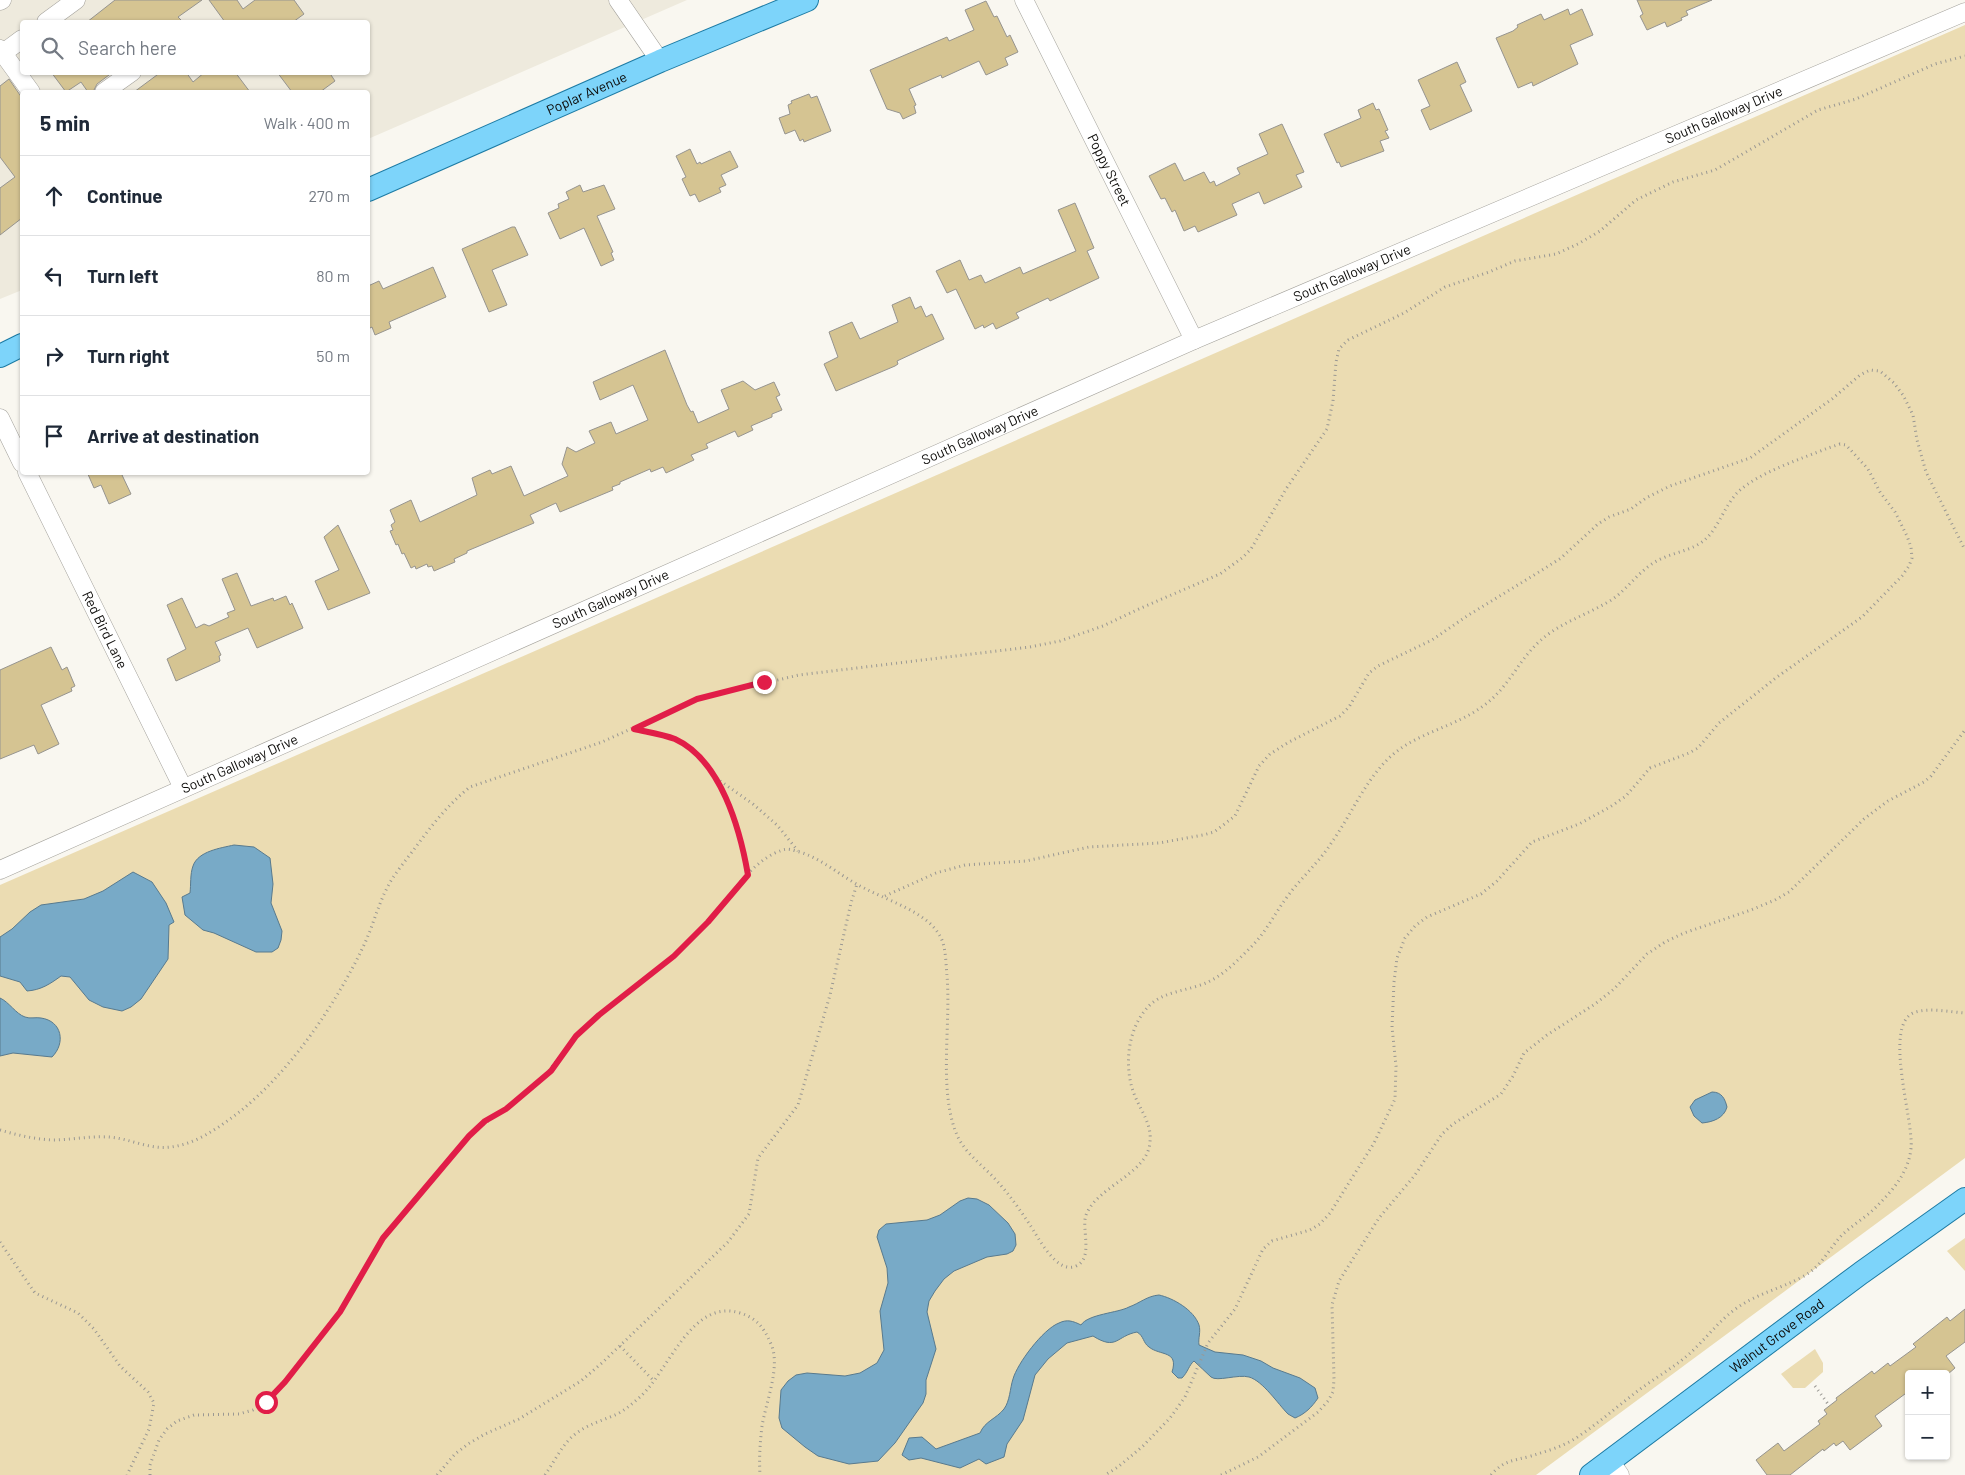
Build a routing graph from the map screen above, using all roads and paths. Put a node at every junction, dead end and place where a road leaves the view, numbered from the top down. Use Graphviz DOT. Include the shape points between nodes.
graph roads {
  1 [pos="76,0"];
  2 [pos="618,0"];
  3 [pos="807,0"];
  4 [pos="1024,0"];
  5 [pos="1965,12"];
  6 [pos="49,20"];
  7 [pos="20,40"];
  8 [pos="2,51"];
  9 [pos="1965,56"];
  10 [pos="660,61"];
  11 [pos="128,75"];
  12 [pos="30,90"];
  13 [pos="107,90"];
  14 [pos="370,189"];
  15 [pos="1194,340"];
  16 [pos="20,346"];
  17 [pos="0,356"];
  18 [pos="0,418"];
  19 [pos="20,460"];
  20 [pos="28,475"];
  21 [pos="1965,550"];
  22 [pos="634,729"];
  23 [pos="1965,730"];
  24 [pos="714,776"];
  25 [pos="183,788"];
  26 [pos="799,852"];
  27 [pos="0,870"];
  28 [pos="748,875"];
  29 [pos="857,884"];
  30 [pos="884,896"];
  31 [pos="1965,1013"];
  32 [pos="0,1130"];
  33 [pos="1965,1199"];
  34 [pos="0,1242"];
  35 [pos="620,1346"];
  36 [pos="654,1381"];
  37 [pos="1815,1386"];
  38 [pos="1828,1404"];
  39 [pos="1615,1468"];
  40 [pos="127,1475"];
  41 [pos="150,1475"];
  42 [pos="437,1475"];
  43 [pos="545,1475"];
  44 [pos="760,1475"];
  45 [pos="1106,1475"];
  46 [pos="1221,1475"];
  47 [pos="1491,1475"];
  48 [pos="1591,1475"];
  1 -- 6 [label="street"];
  2 -- 10 [label="street"];
  3 -- 10 [label="main road, Poplar Avenue"];
  4 -- 15 [label="street, Poppy Street"];
  5 -- 15 [label="street, South Galloway Drive"];
  7 -- 8 [label="street"];
  8 -- 12 [label="street"];
  9 -- 22 [label="path" via="1935,64 1856,99 1818,110 1715,170 1673,182 1636,200 1600,231 1578,244 1556,254 1515,261 1445,287 1404,313 1348,340 1339,349 1327,429 1286,489 1251,549 1220,574 1103,626 1060,641 799,675 697,699"];
  10 -- 14 [label="main road, Poplar Avenue"];
  11 -- 13 [label="street"];
  15 -- 25 [label="street, South Galloway Drive"];
  16 -- 17 [label="main road"];
  18 -- 19 [label="street"];
  20 -- 25 [label="street, Red Bird Lane"];
  21 -- 30 [label="path" via="1926,472 1913,416 1903,394 1880,371 1870,370 1750,458 1670,486 1631,509 1609,517 1539,572 1432,640 1378,666 1340,716 1270,754 1259,766 1235,816 1214,832 1159,843 1089,847 1026,861 965,865 936,873"];
  22 -- 24 [label="path" via="674,739 699,756"];
  22 -- 32 [label="path" via="470,788 456,799 392,879 364,946 313,1032 279,1076 218,1128 196,1140 171,1147 151,1147 102,1136 52,1140"];
  23 -- 46 [label="path" via="1931,776 1888,801 1864,820 1788,892 1751,910 1684,933 1647,954 1595,1004 1524,1053 1501,1094 1442,1134 1379,1218 1339,1281 1332,1305 1334,1379 1328,1401 1266,1452"];
  24 -- 26 [label="path" via="777,825"];
  24 -- 28 [label="path" via="731,813"];
  25 -- 27 [label="street, South Galloway Drive"];
  26 -- 28 [label="path" via="780,850"];
  26 -- 29 [label="path"];
  28 -- 41 [label="path" via="674,956 576,1036 551,1071 469,1136 383,1238 340,1312 266,1402 240,1414 194,1415 177,1421 159,1440"];
  29 -- 30 [label="path"];
  29 -- 35 [label="path" via="805,1084 798,1105 758,1158 749,1214 728,1242"];
  30 -- 45 [label="path" via="921,916 943,940 948,992 948,1082 953,1125 962,1146 1001,1184 1054,1260 1068,1267 1077,1266 1085,1252 1084,1224 1095,1200 1136,1167 1148,1153 1150,1130 1133,1090 1129,1056 1134,1028 1156,1000 1212,980 1249,949 1330,845 1369,782 1388,759 1418,738 1453,724 1487,704 1502,691 1534,646 1547,634 1614,599 1654,561 1698,545 1708,537 1729,501 1743,487 1840,444 1846,445 1868,469 1895,512 1911,547 1909,566 1862,617 1720,723 1698,748 1650,768 1626,796 1610,807 1579,824 1532,842 1481,894 1427,917 1415,926 1405,938 1397,958 1394,982 1395,1099 1374,1143 1320,1224 1272,1241 1263,1250 1235,1309 1208,1343 1185,1397 1144,1446"];
  31 -- 47 [label="path" via="1931,1010 1913,1013 1906,1018 1900,1038 1900,1073 1911,1132 1906,1169 1896,1185 1842,1236 1824,1260 1802,1277 1753,1297 1732,1312 1688,1356 1579,1436 1561,1446 1509,1461"];
  33 -- 39 [label="main road, Walnut Grove Road" via="1861,1273"];
  34 -- 40 [label="path" via="35,1293 78,1313 120,1366 148,1392 154,1403 151,1423"];
  35 -- 36 [label="path"];
  35 -- 42 [label="path" via="580,1381 519,1419 468,1444"];
  36 -- 43 [label="path" via="629,1407 574,1434"];
  36 -- 44 [label="path" via="679,1344 705,1317 734,1311 751,1316 762,1327 775,1357 760,1448"];
  37 -- 38 [label="path"];
  39 -- 48 [label="main road, Walnut Grove Road"];
}
